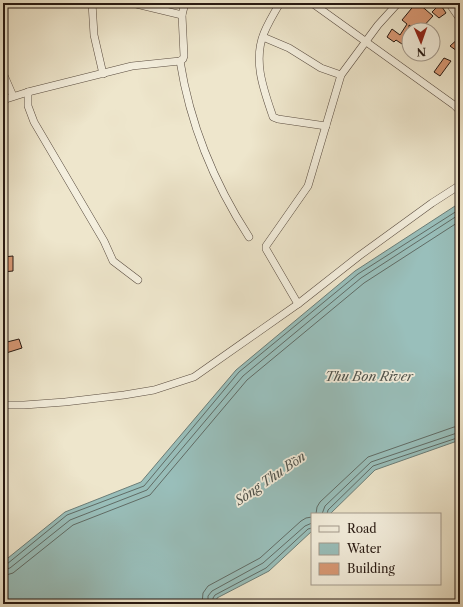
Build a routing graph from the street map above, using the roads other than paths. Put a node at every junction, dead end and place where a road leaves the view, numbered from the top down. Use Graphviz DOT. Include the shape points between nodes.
graph roads {
  1 [pos="92,3"];
  2 [pos="132,3"];
  3 [pos="185,3"];
  4 [pos="280,3"];
  5 [pos="312,3"];
  6 [pos="398,3"];
  7 [pos="449,3"];
  8 [pos="182,15"];
  9 [pos="460,19"];
  10 [pos="262,37"];
  11 [pos="366,42"];
  12 [pos="180,61"];
  13 [pos="3,73"];
  14 [pos="103,74"];
  15 [pos="341,75"];
  16 [pos="28,92"];
  17 [pos="13,96"];
  18 [pos="3,100"];
  19 [pos="460,111"];
  20 [pos="326,126"];
  21 [pos="460,185"];
  22 [pos="249,237"];
  23 [pos="138,280"];
  24 [pos="298,304"];
  25 [pos="3,405"];
  1 -- 14 [label="street" via="94,35"];
  2 -- 8 [label="street"];
  3 -- 8 [label="street"];
  4 -- 10 [label="street"];
  5 -- 11 [label="street"];
  6 -- 11 [label="street"];
  7 -- 9 [label="street"];
  8 -- 12 [label="street" via="184,56"];
  10 -- 15 [label="street" via="289,48 321,68"];
  10 -- 20 [label="street" via="259,68 273,117 278,120"];
  11 -- 15 [label="street"];
  11 -- 19 [label="street"];
  12 -- 14 [label="street" via="132,66"];
  12 -- 22 [label="street" via="183,83 201,144 224,195"];
  13 -- 17 [label="street"];
  14 -- 16 [label="street"];
  15 -- 20 [label="street"];
  16 -- 17 [label="street"];
  16 -- 23 [label="street" via="28,106 34,122 104,241 113,261"];
  17 -- 18 [label="street"];
  20 -- 24 [label="street" via="308,186 266,246"];
  21 -- 24 [label="street" via="383,238"];
  24 -- 25 [label="street" via="194,377 154,390 124,395 65,402"];
}
